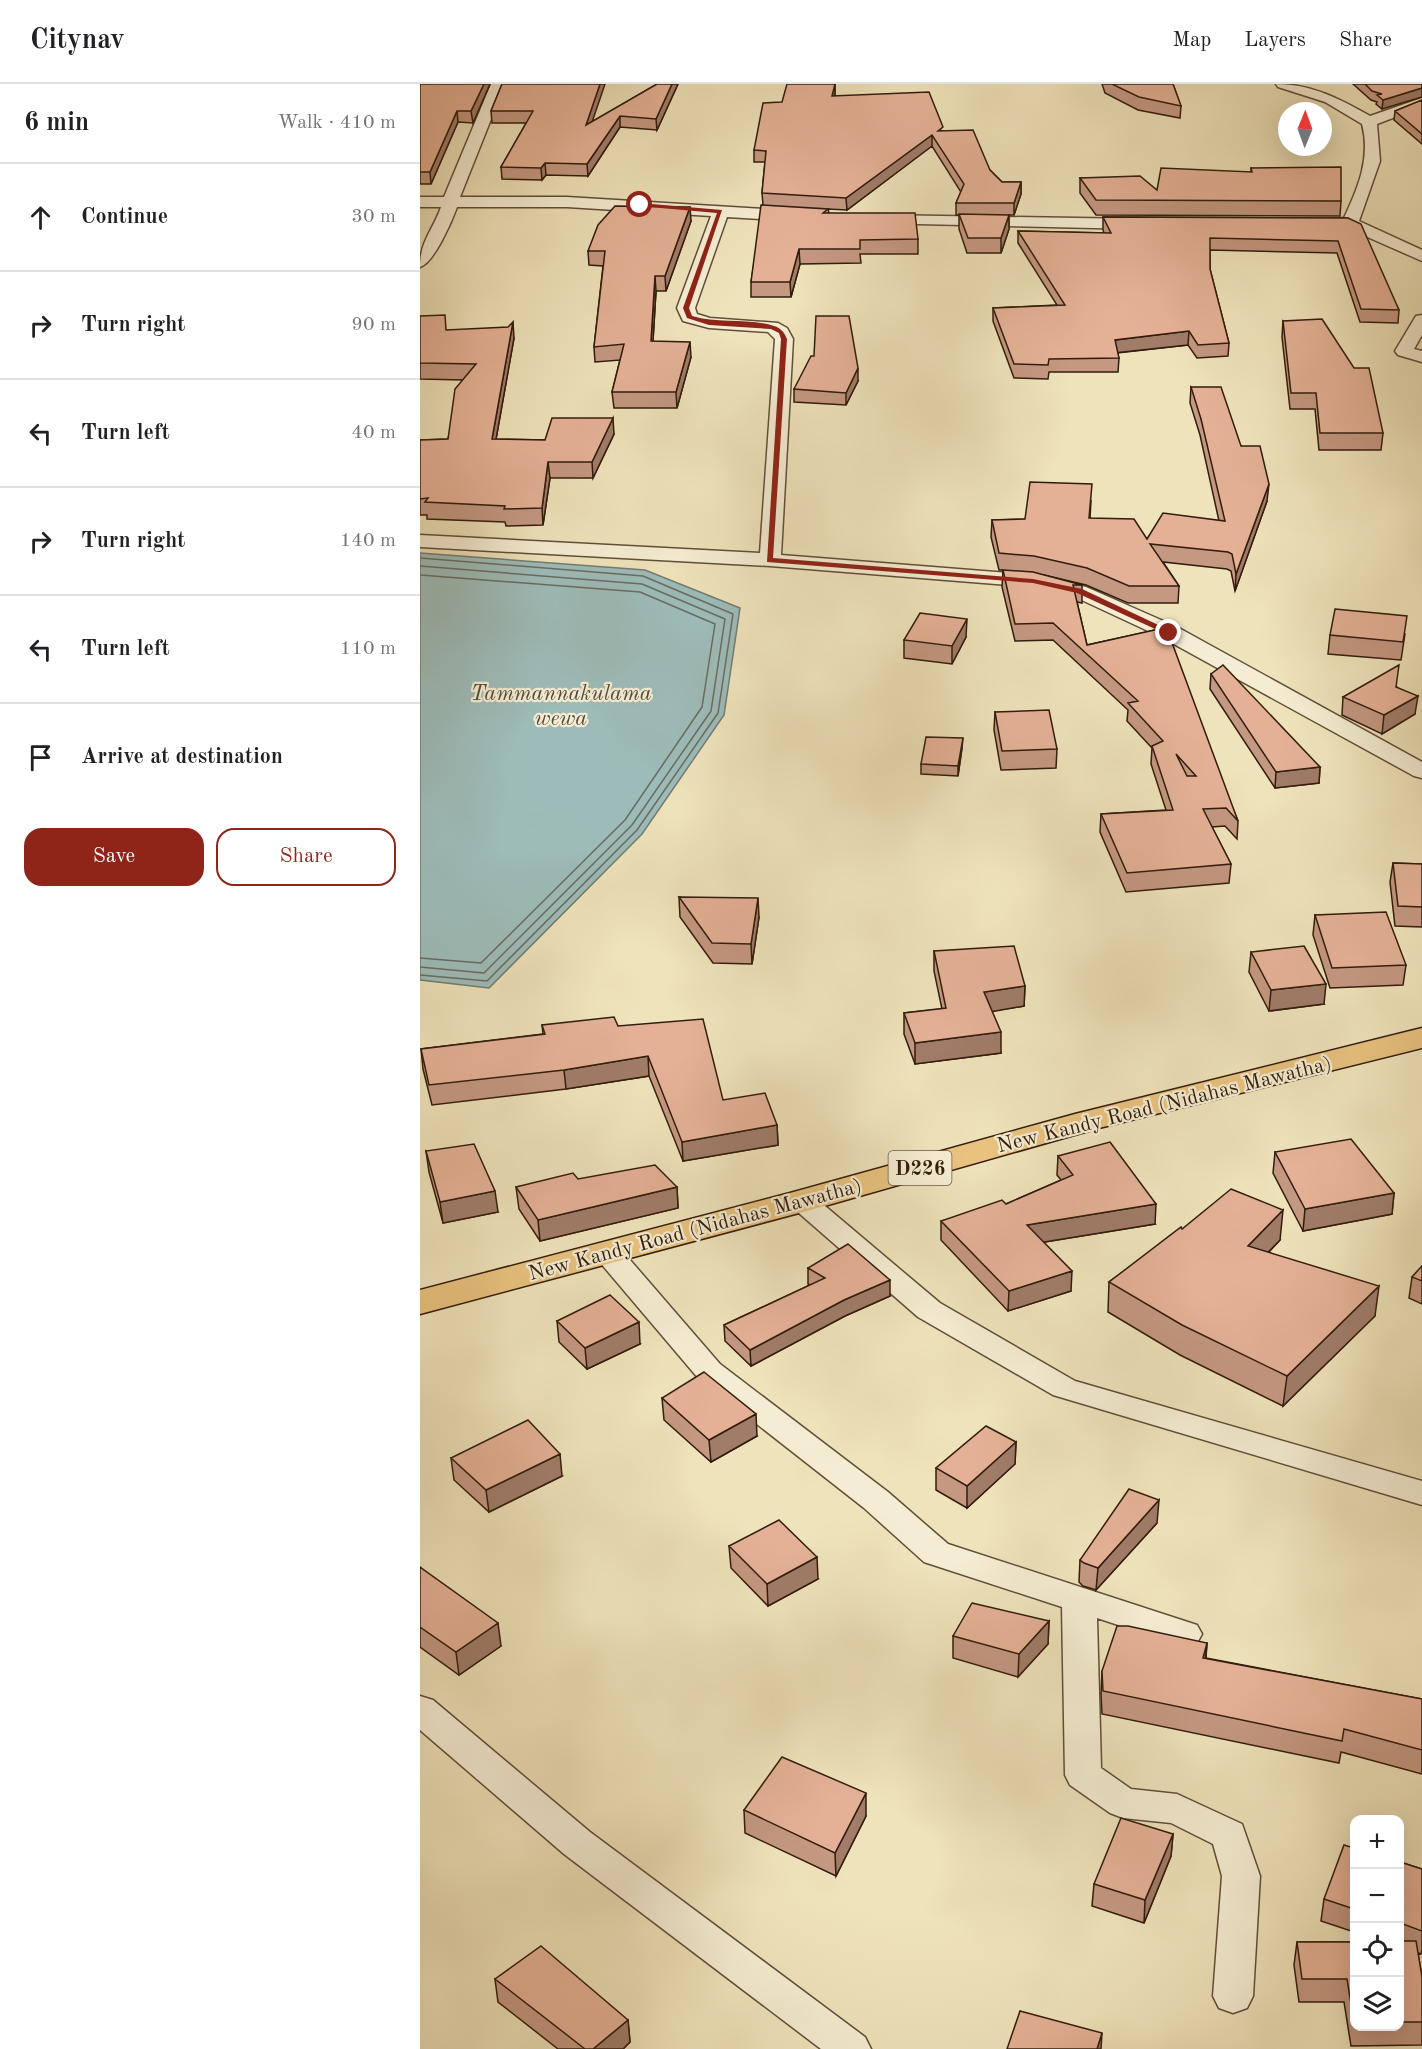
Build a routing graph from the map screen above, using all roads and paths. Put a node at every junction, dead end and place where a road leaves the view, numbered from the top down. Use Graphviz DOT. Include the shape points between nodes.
graph roads {
  1 [pos="498,84"];
  2 [pos="1283,84"];
  3 [pos="1422,102"];
  4 [pos="1369,122"];
  5 [pos="450,201"];
  6 [pos="420,202"];
  7 [pos="720,211"];
  8 [pos="812,217"];
  9 [pos="869,220"];
  10 [pos="1315,223"];
  11 [pos="1350,223"];
  12 [pos="1153,224"];
  13 [pos="1422,256"];
  14 [pos="420,262"];
  15 [pos="1422,320"];
  16 [pos="1422,357"];
  17 [pos="420,541"];
  18 [pos="770,560"];
  19 [pos="1422,771"];
  20 [pos="1422,1038"];
  21 [pos="802,1201"];
  22 [pos="608,1253"];
  23 [pos="420,1302"];
  24 [pos="1422,1493"];
  25 [pos="1079,1599"];
  26 [pos="1185,1634"];
  27 [pos="420,1710"];
  28 [pos="1233,1996"];
  29 [pos="851,2049"];
  1 -- 5 [label="street"];
  2 -- 4 [label="street" via="1329,99"];
  3 -- 4 [label="street"];
  4 -- 11 [label="street" via="1375,150 1369,179"];
  5 -- 6 [label="street"];
  5 -- 7 [label="street" via="567,202"];
  5 -- 14 [label="street" via="443,224"];
  7 -- 8 [label="street"];
  7 -- 18 [label="street" via="686,308 689,317 709,323 772,327 784,339"];
  9 -- 12 [label="street"];
  10 -- 11 [label="street"];
  11 -- 13 [label="street"];
  15 -- 16 [label="street" via="1404,351"];
  17 -- 18 [label="street"];
  18 -- 19 [label="street" via="1033,581 1079,591 1169,633"];
  20 -- 21 [label="main road, New Kandy Road (Nidahas Mawatha) / D226" via="1087,1121"];
  21 -- 22 [label="main road, New Kandy Road (Nidahas Mawatha) / D226"];
  21 -- 24 [label="street" via="929,1310 1064,1388"];
  22 -- 23 [label="main road, New Kandy Road (Nidahas Mawatha) / D226"];
  22 -- 25 [label="street" via="709,1371 876,1500 936,1553"];
  25 -- 26 [label="street"];
  25 -- 28 [label="street" via="1083,1775 1123,1803 1177,1809 1229,1835 1241,1876"];
  27 -- 29 [label="street" via="577,1843"];
}
